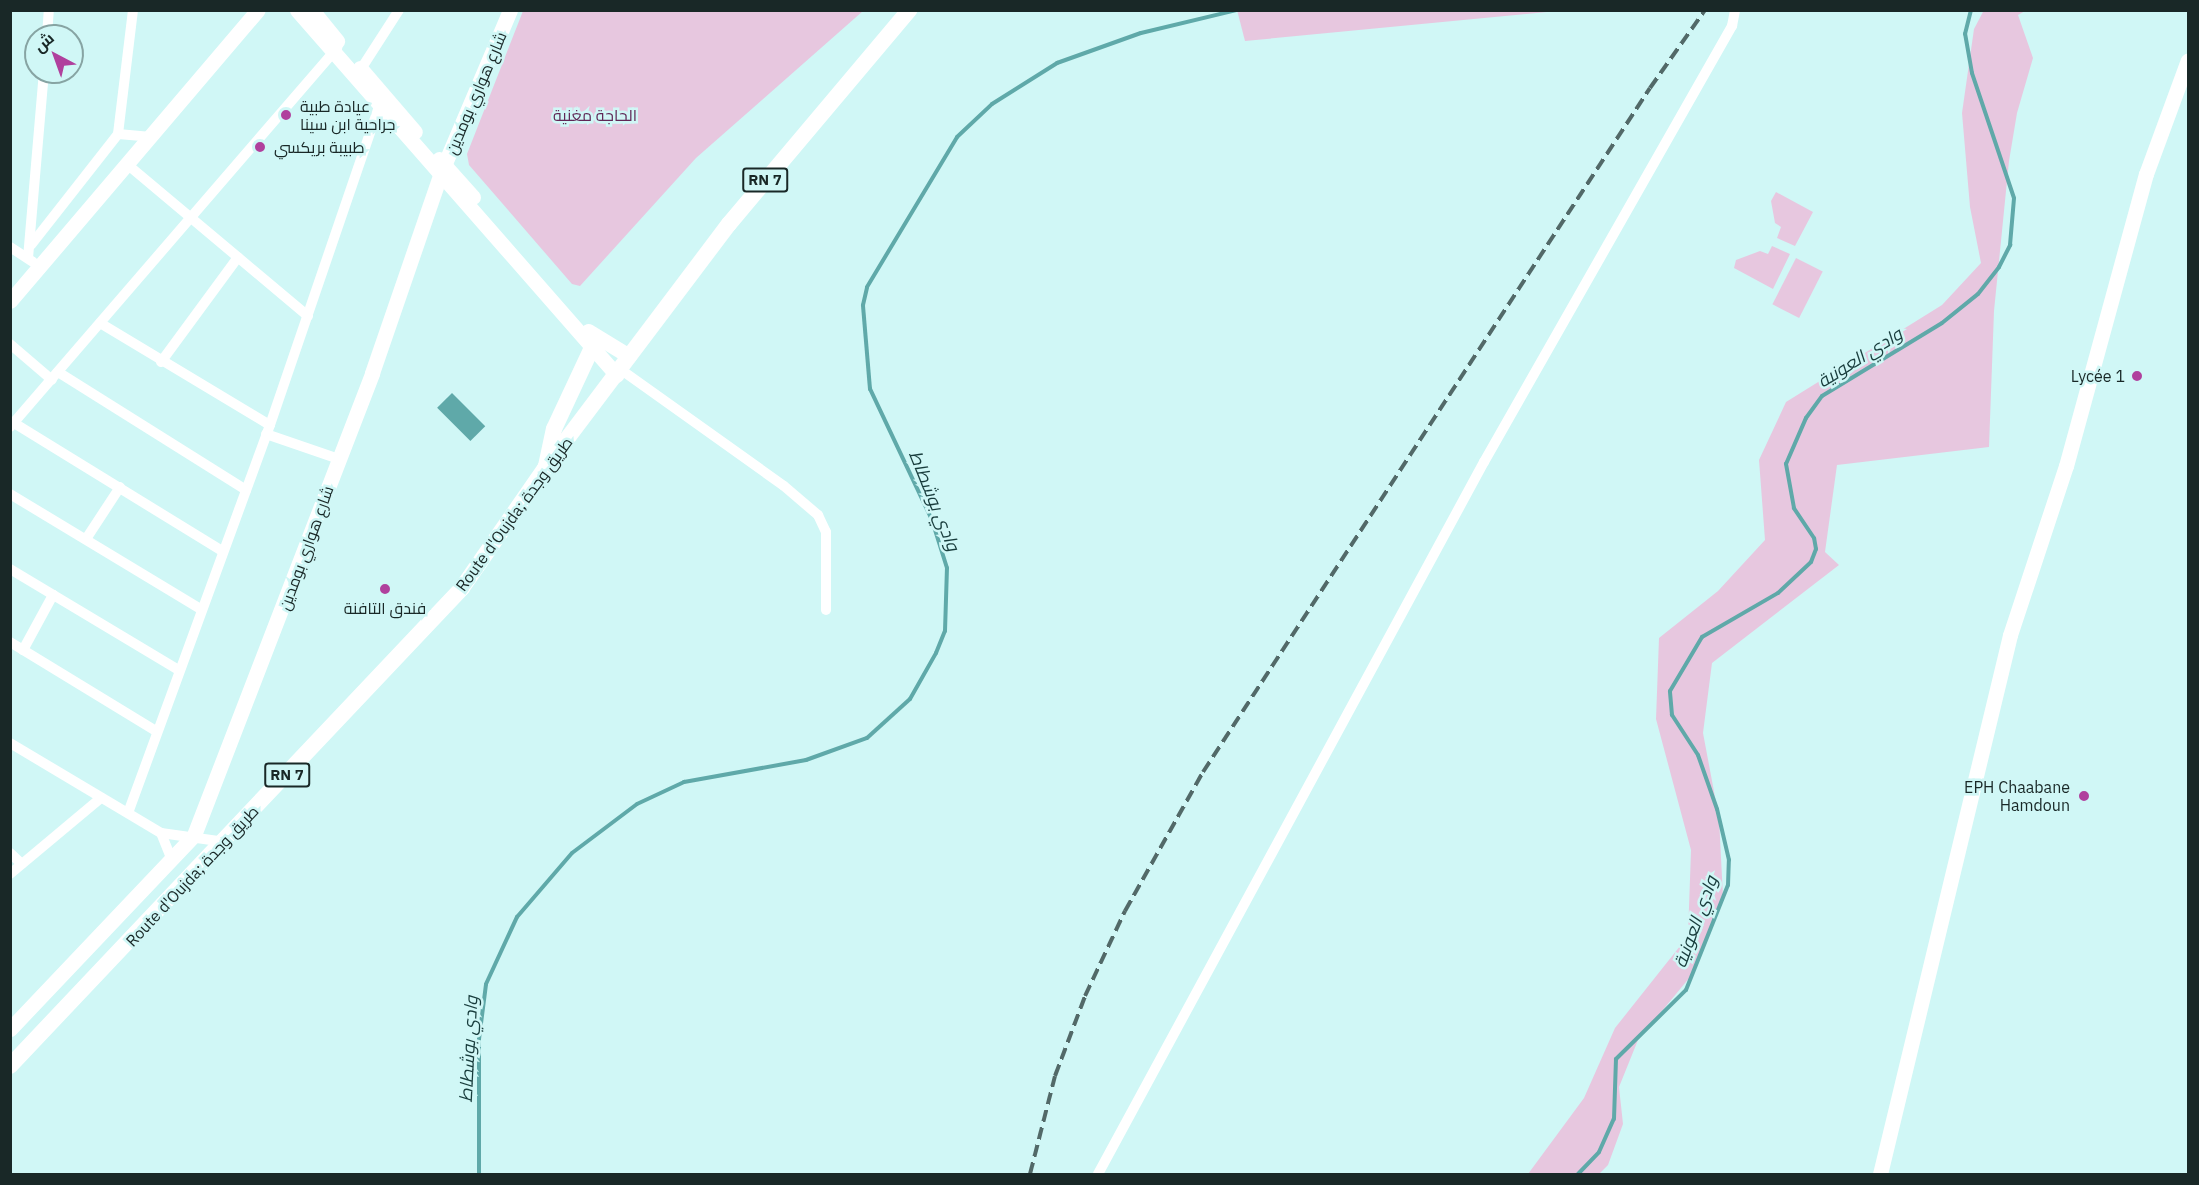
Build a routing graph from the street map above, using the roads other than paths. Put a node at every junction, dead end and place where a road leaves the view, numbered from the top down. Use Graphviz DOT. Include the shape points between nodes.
graph roads {
  1 [pos="133,10"];
  2 [pos="258,10"];
  3 [pos="297,10"];
  4 [pos="312,10"];
  5 [pos="399,10"];
  6 [pos="510,10"];
  7 [pos="909,10"];
  8 [pos="1735,10"];
  9 [pos="336,48"];
  10 [pos="2188,60"];
  11 [pos="362,69"];
  12 [pos="43,84"];
  13 [pos="379,106"];
  14 [pos="118,134"];
  15 [pos="151,137"];
  16 [pos="128,165"];
  17 [pos="443,170"];
  18 [pos="191,217"];
  19 [pos="31,246"];
  20 [pos="10,247"];
  21 [pos="238,257"];
  22 [pos="34,262"];
  23 [pos="10,301"];
  24 [pos="308,316"];
  25 [pos="100,323"];
  26 [pos="10,344"];
  27 [pos="594,344"];
  28 [pos="161,362"];
  29 [pos="621,367"];
  30 [pos="55,376"];
  31 [pos="12,425"];
  32 [pos="268,429"];
  33 [pos="339,459"];
  34 [pos="545,468"];
  35 [pos="120,487"];
  36 [pos="246,490"];
  37 [pos="10,494"];
  38 [pos="86,539"];
  39 [pos="222,551"];
  40 [pos="10,569"];
  41 [pos="53,595"];
  42 [pos="826,609"];
  43 [pos="202,610"];
  44 [pos="10,642"];
  45 [pos="23,650"];
  46 [pos="180,670"];
  47 [pos="156,731"];
  48 [pos="10,743"];
  49 [pos="101,798"];
  50 [pos="128,813"];
  51 [pos="161,833"];
  52 [pos="194,835"];
  53 [pos="226,842"];
  54 [pos="10,853"];
  55 [pos="172,860"];
  56 [pos="22,864"];
  57 [pos="10,874"];
  58 [pos="10,1029"];
  59 [pos="10,1066"];
  60 [pos="1098,1174"];
  61 [pos="1880,1174"];
  1 -- 14 [label="street"];
  2 -- 15 [label="street"];
  3 -- 9 [label="street"];
  4 -- 9 [label="street"];
  5 -- 11 [label="street"];
  6 -- 17 [label="street, شارع هواري بومدين"];
  7 -- 29 [label="main road, Route d'Oujda; طريق وجدة / RN 7" via="729,224"];
  8 -- 60 [label="street" via="1732,26 1484,462"];
  9 -- 11 [label="street"];
  9 -- 13 [label="street"];
  9 -- 18 [label="street"];
  10 -- 61 [label="street" via="2146,174 2067,466 2010,635"];
  11 -- 17 [label="street"];
  12 -- 19 [label="street"];
  13 -- 17 [label="street"];
  13 -- 24 [label="street"];
  14 -- 15 [label="street"];
  14 -- 19 [label="street"];
  15 -- 16 [label="street"];
  16 -- 18 [label="street"];
  16 -- 22 [label="street"];
  17 -- 27 [label="street"];
  17 -- 33 [label="street, شارع هواري بومدين"];
  18 -- 21 [label="street"];
  18 -- 25 [label="street"];
  19 -- 22 [label="street"];
  20 -- 22 [label="street"];
  21 -- 24 [label="street"];
  21 -- 28 [label="street"];
  22 -- 23 [label="street"];
  24 -- 32 [label="street"];
  25 -- 28 [label="street"];
  25 -- 30 [label="street"];
  26 -- 30 [label="street"];
  27 -- 29 [label="street"];
  27 -- 29 [label="street"];
  27 -- 34 [label="main road" via="554,429"];
  28 -- 32 [label="street"];
  29 -- 34 [label="main road, Route d'Oujda; طريق وجدة / RN 7"];
  29 -- 42 [label="street" via="818,515 826,532"];
  30 -- 31 [label="street"];
  30 -- 36 [label="street"];
  31 -- 35 [label="street"];
  32 -- 33 [label="street"];
  32 -- 36 [label="street"];
  33 -- 52 [label="street, شارع هواري بومدين"];
  34 -- 53 [label="main road, Route d'Oujda; طريق وجدة / RN 7" via="462,588"];
  35 -- 38 [label="street"];
  35 -- 39 [label="street"];
  36 -- 39 [label="street"];
  37 -- 38 [label="street"];
  38 -- 43 [label="street"];
  39 -- 43 [label="street"];
  40 -- 41 [label="street"];
  41 -- 45 [label="street"];
  41 -- 46 [label="street"];
  43 -- 46 [label="street"];
  44 -- 45 [label="street"];
  45 -- 47 [label="street"];
  46 -- 47 [label="street"];
  47 -- 50 [label="street"];
  48 -- 49 [label="street"];
  49 -- 50 [label="street"];
  49 -- 56 [label="street"];
  50 -- 51 [label="street"];
  51 -- 52 [label="street"];
  51 -- 55 [label="street"];
  52 -- 53 [label="street"];
  52 -- 55 [label="street, شارع هواري بومدين"];
  53 -- 59 [label="main road, Route d'Oujda; طريق وجدة / RN 7"];
  54 -- 56 [label="street"];
  55 -- 58 [label="street, شارع هواري بومدين"];
  56 -- 57 [label="street"];
}
